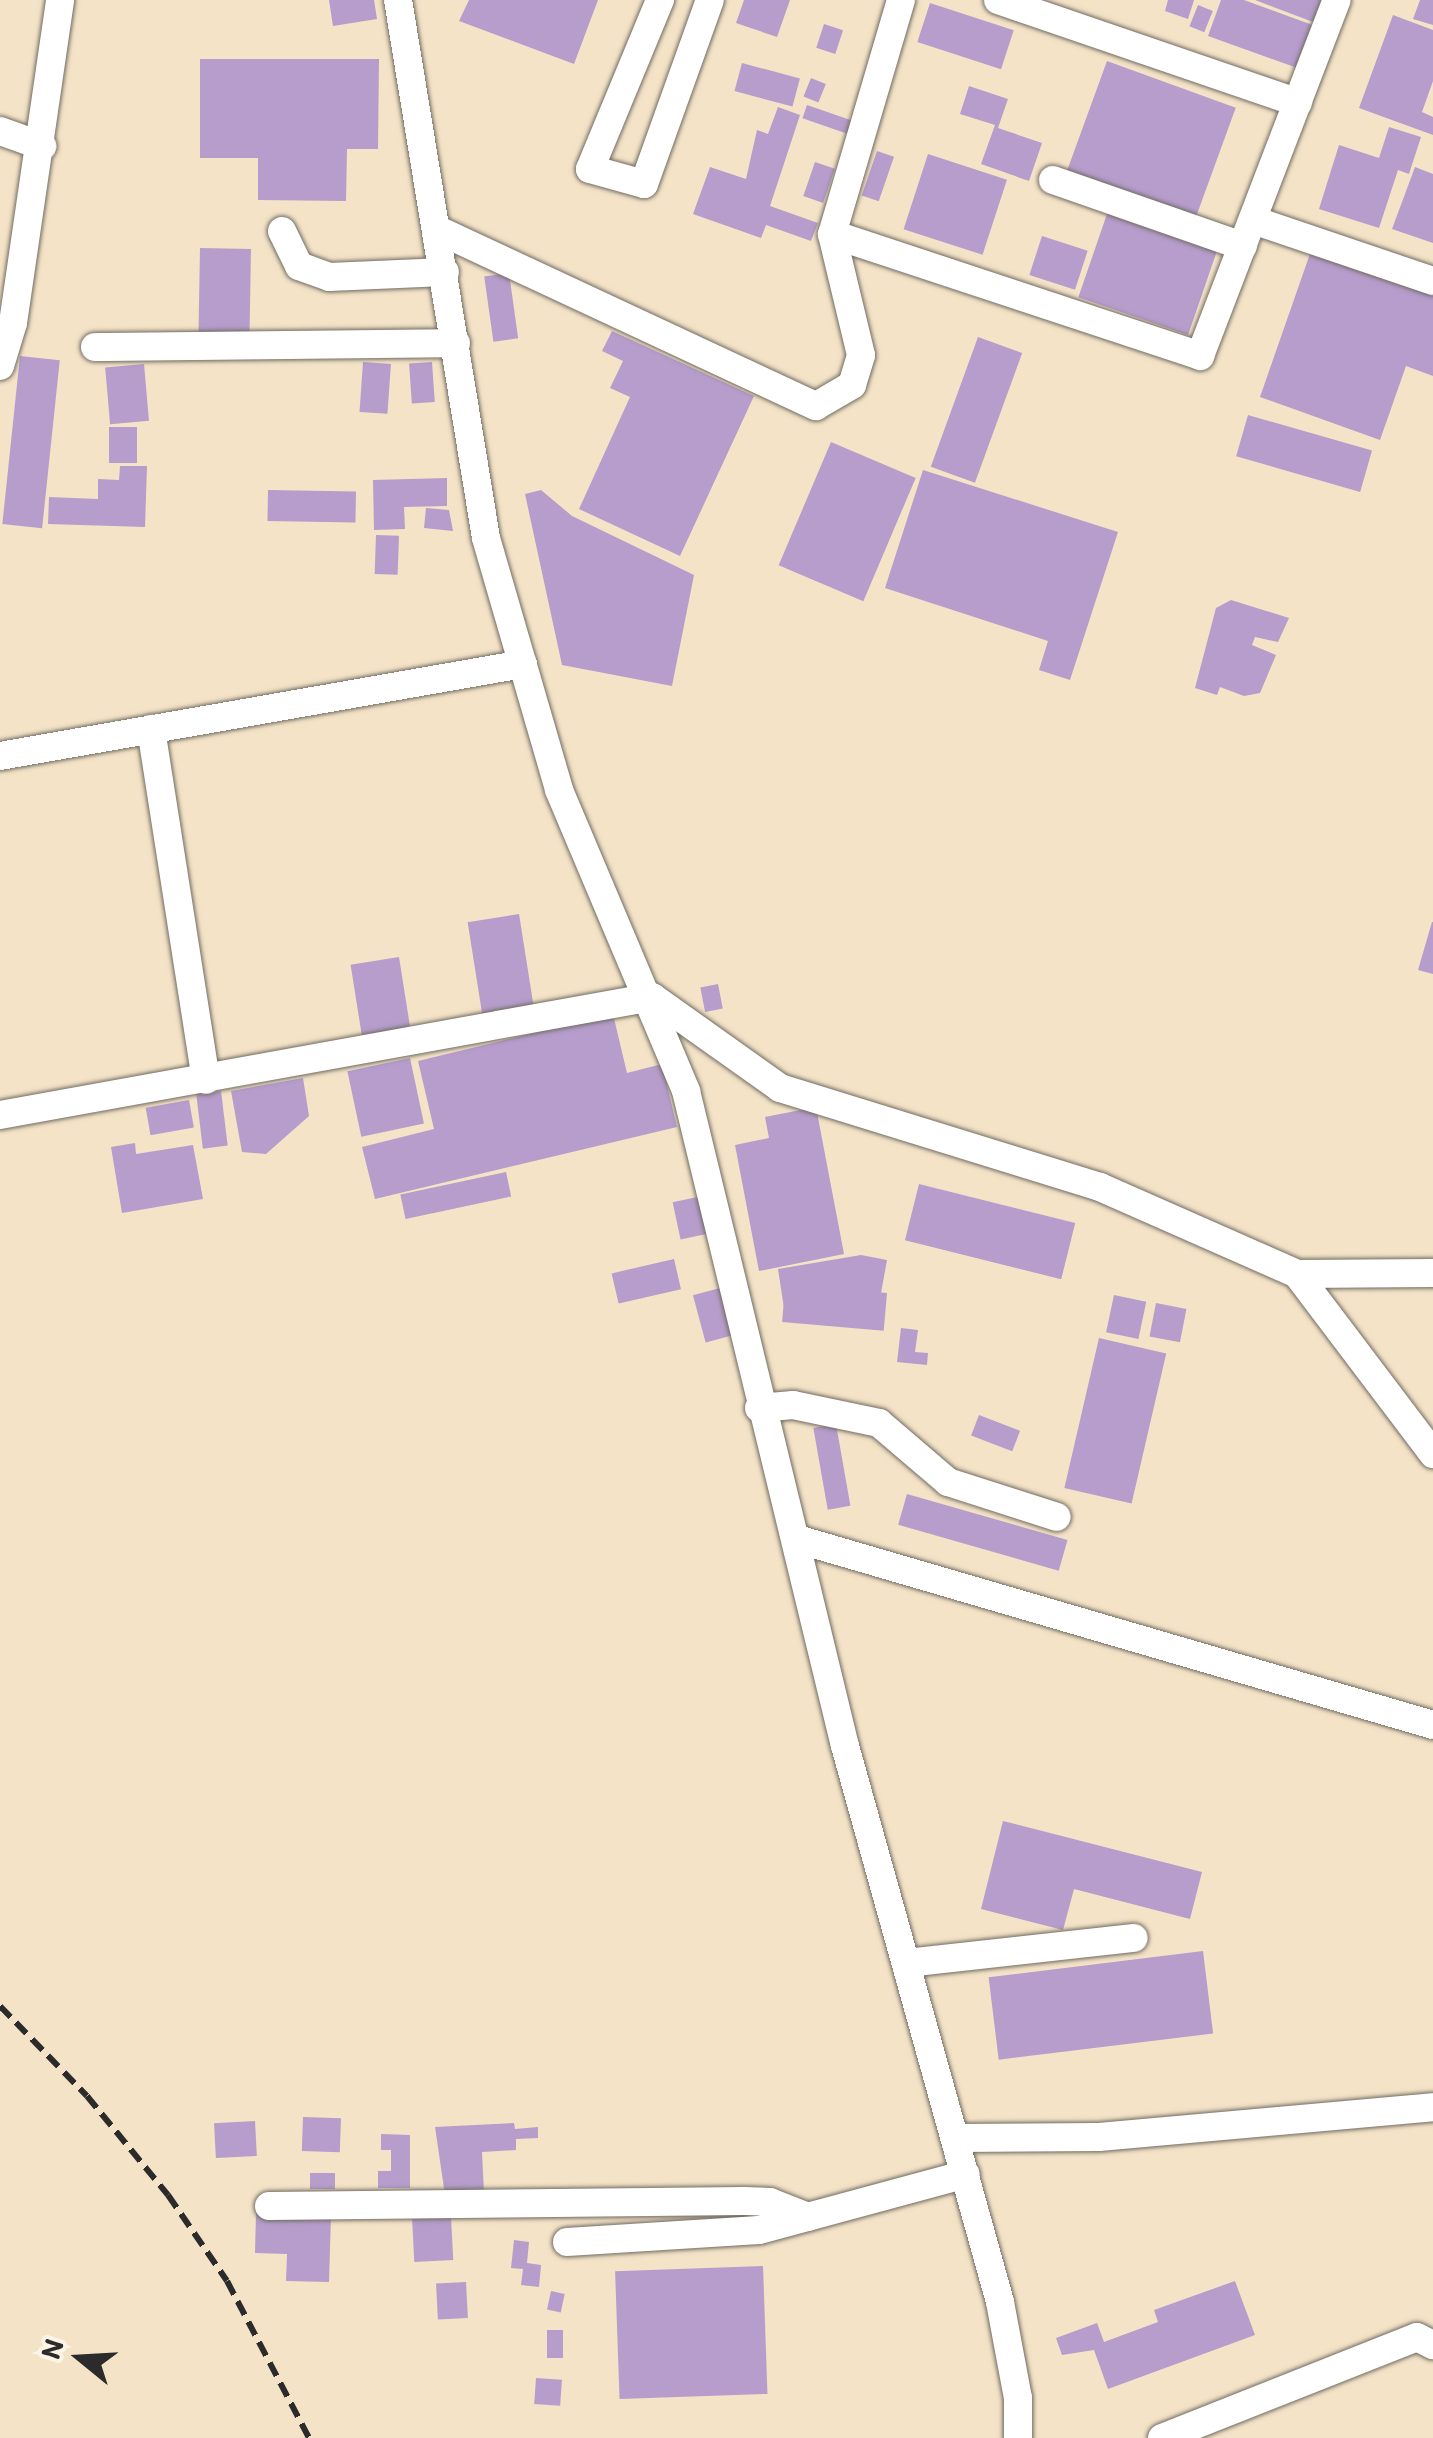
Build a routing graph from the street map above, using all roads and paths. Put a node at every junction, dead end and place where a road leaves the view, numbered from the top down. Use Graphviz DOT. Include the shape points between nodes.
graph roads {
  1 [pos="60,0"];
  2 [pos="398,0"];
  3 [pos="660,0"];
  4 [pos="710,0"];
  5 [pos="901,0"];
  6 [pos="1338,0"];
  7 [pos="1016,3"];
  8 [pos="1298,103"];
  9 [pos="0,131"];
  10 [pos="42,146"];
  11 [pos="1053,180"];
  12 [pos="438,230"];
  13 [pos="282,231"];
  14 [pos="1248,233"];
  15 [pos="832,234"];
  16 [pos="445,272"];
  17 [pos="1433,280"];
  18 [pos="456,343"];
  19 [pos="95,347"];
  20 [pos="0,366"];
  21 [pos="523,664"];
  22 [pos="150,730"];
  23 [pos="0,756"];
  24 [pos="652,997"];
  25 [pos="206,1080"];
  26 [pos="0,1115"];
  27 [pos="1433,1273"];
  28 [pos="1297,1274"];
  29 [pos="758,1408"];
  30 [pos="1433,1454"];
  31 [pos="1057,1517"];
  32 [pos="797,1540"];
  33 [pos="1433,1725"];
  34 [pos="1134,1938"];
  35 [pos="907,1963"];
  36 [pos="1433,2106"];
  37 [pos="957,2138"];
  38 [pos="966,2174"];
  39 [pos="269,2206"];
  40 [pos="808,2216"];
  41 [pos="566,2242"];
  42 [pos="1433,2345"];
  43 [pos="1018,2438"];
  44 [pos="1162,2438"];
  1 -- 10 [label="street"];
  2 -- 12 [label="street"];
  3 -- 4 [label="street" via="590,169 644,184"];
  5 -- 15 [label="street"];
  6 -- 8 [label="street"];
  7 -- 8 [label="street"];
  8 -- 14 [label="street"];
  9 -- 10 [label="street"];
  10 -- 20 [label="street"];
  11 -- 14 [label="street"];
  12 -- 15 [label="street" via="816,406 852,384 861,355"];
  12 -- 16 [label="street"];
  13 -- 16 [label="street" via="299,266 329,277"];
  14 -- 15 [label="street" via="1200,356"];
  14 -- 17 [label="street"];
  16 -- 18 [label="street"];
  18 -- 19 [label="street"];
  18 -- 21 [label="street" via="486,538"];
  21 -- 22 [label="street"];
  21 -- 24 [label="street" via="559,790"];
  22 -- 23 [label="street"];
  22 -- 25 [label="street"];
  24 -- 25 [label="street"];
  24 -- 28 [label="street" via="780,1088 1100,1187"];
  24 -- 29 [label="street" via="686,1091 724,1237"];
  25 -- 26 [label="street"];
  27 -- 28 [label="street"];
  28 -- 30 [label="street"];
  29 -- 31 [label="street" via="793,1405 878,1422 948,1482"];
  29 -- 32 [label="street"];
  32 -- 33 [label="street"];
  32 -- 35 [label="street"];
  34 -- 35 [label="street"];
  35 -- 37 [label="street"];
  36 -- 37 [label="street" via="1098,2137"];
  37 -- 38 [label="street"];
  38 -- 40 [label="street"];
  38 -- 43 [label="street" via="1000,2302 1018,2398"];
  39 -- 40 [label="street" via="744,2201"];
  40 -- 41 [label="street" via="758,2230"];
  42 -- 44 [label="street" via="1416,2337"];
}
